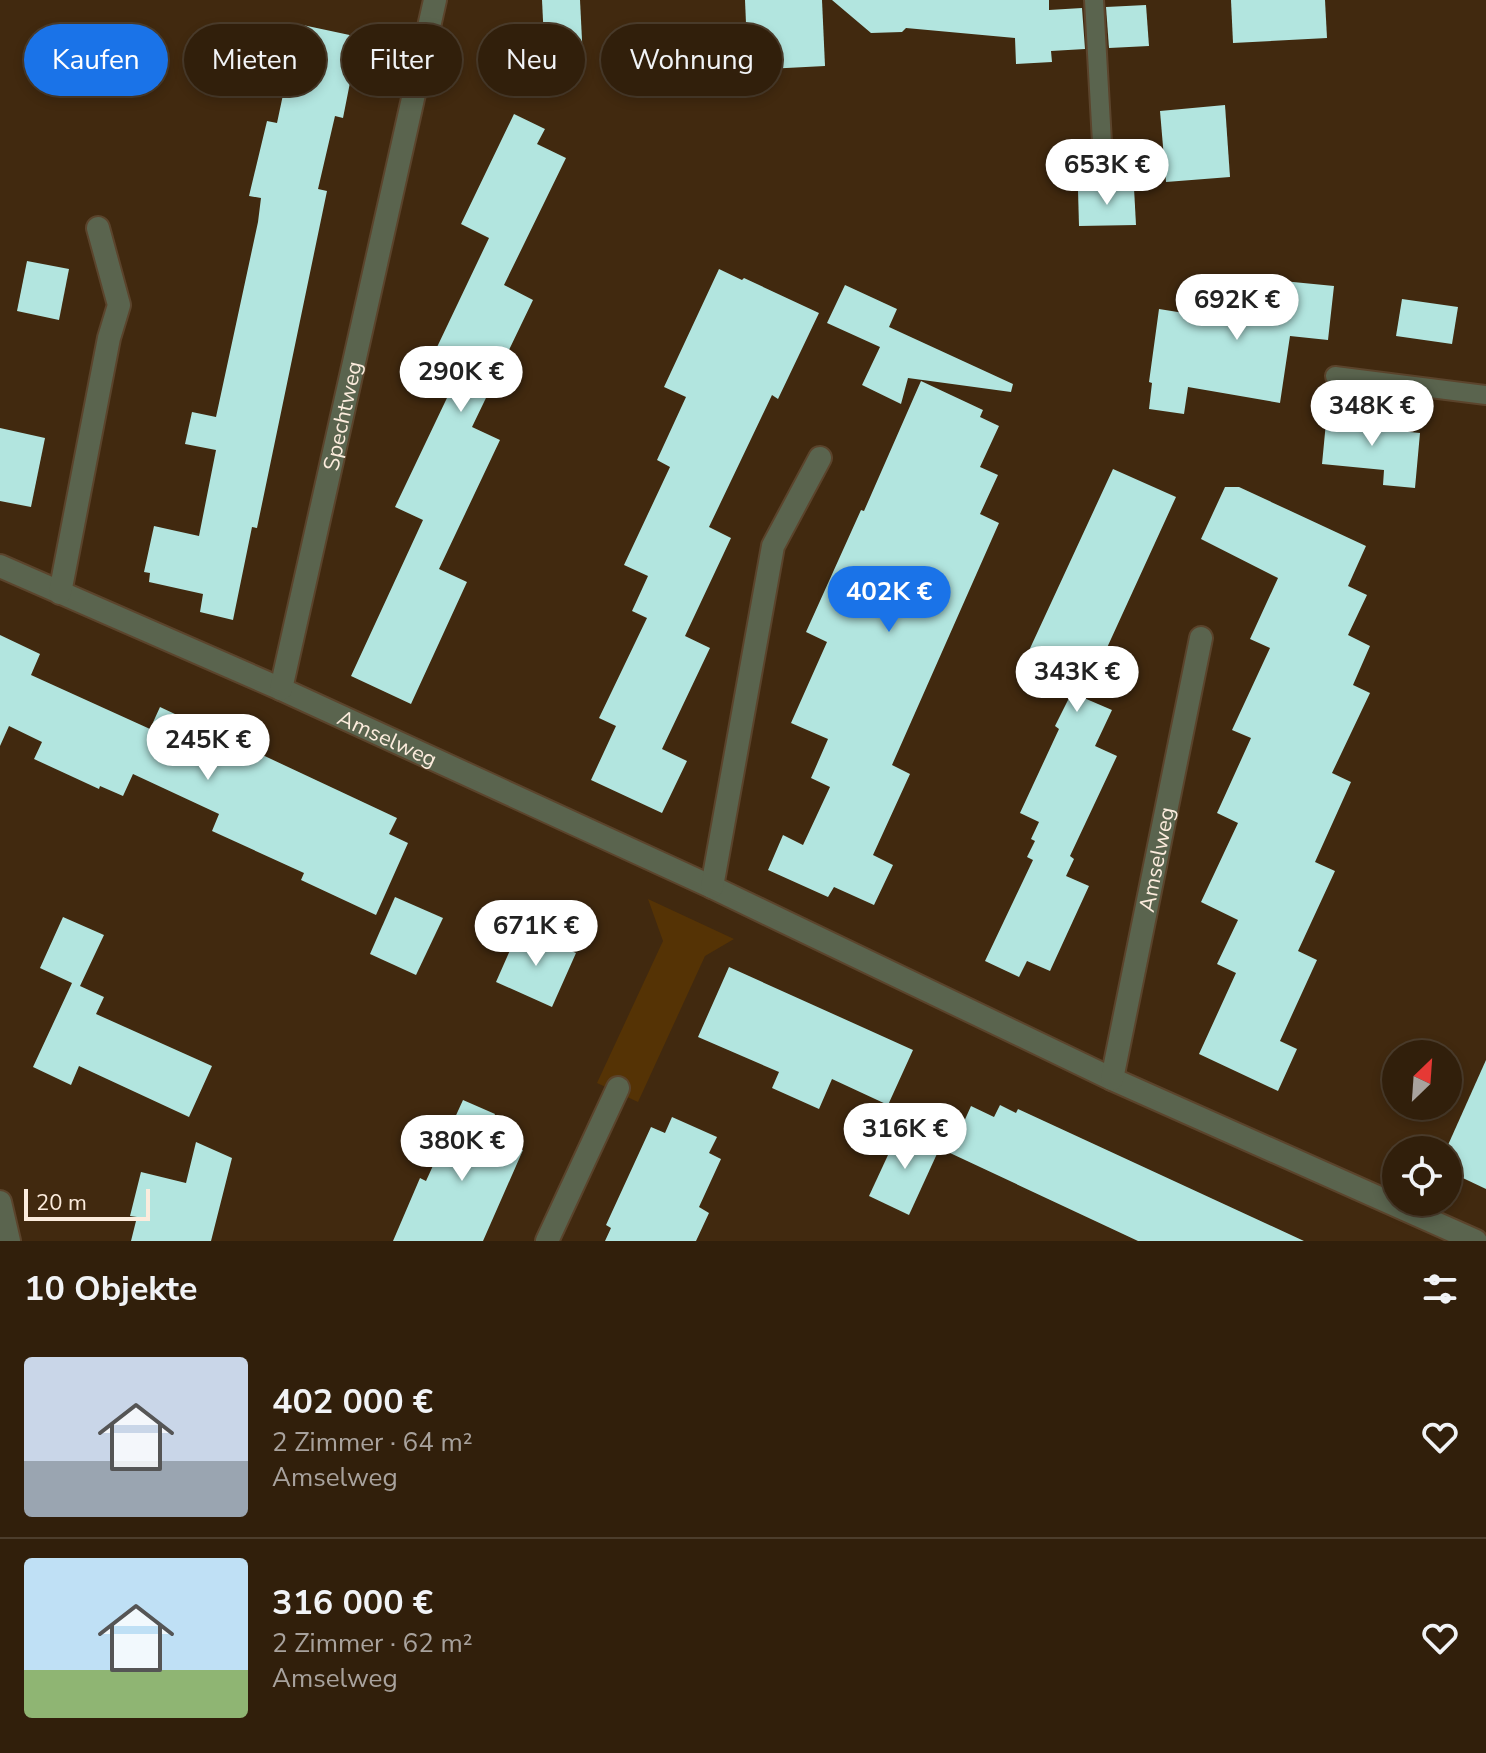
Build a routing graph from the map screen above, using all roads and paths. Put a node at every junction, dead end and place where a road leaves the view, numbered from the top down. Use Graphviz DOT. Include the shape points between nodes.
graph roads {
  1 [pos="435,0"];
  2 [pos="1094,0"];
  3 [pos="1104,178"];
  4 [pos="98,228"];
  5 [pos="1335,376"];
  6 [pos="1486,395"];
  7 [pos="820,458"];
  8 [pos="0,566"];
  9 [pos="60,593"];
  10 [pos="1201,638"];
  11 [pos="281,689"];
  12 [pos="712,887"];
  13 [pos="1112,1079"];
  14 [pos="618,1088"];
  15 [pos="0,1202"];
  16 [pos="9,1241"];
  17 [pos="547,1241"];
  18 [pos="1476,1241"];
  1 -- 11 [label="street, Spechtweg"];
  2 -- 3 [label="lane"];
  4 -- 9 [label="street" via="119,305"];
  5 -- 6 [label="lane"];
  7 -- 12 [label="street" via="773,546"];
  8 -- 9 [label="street, Amselweg"];
  9 -- 11 [label="street, Amselweg"];
  10 -- 13 [label="street, Amselweg"];
  11 -- 12 [label="street, Amselweg"];
  12 -- 13 [label="street, Amselweg"];
  13 -- 18 [label="street, Amselweg"];
  14 -- 17 [label="street"];
  15 -- 16 [label="street"];
}
